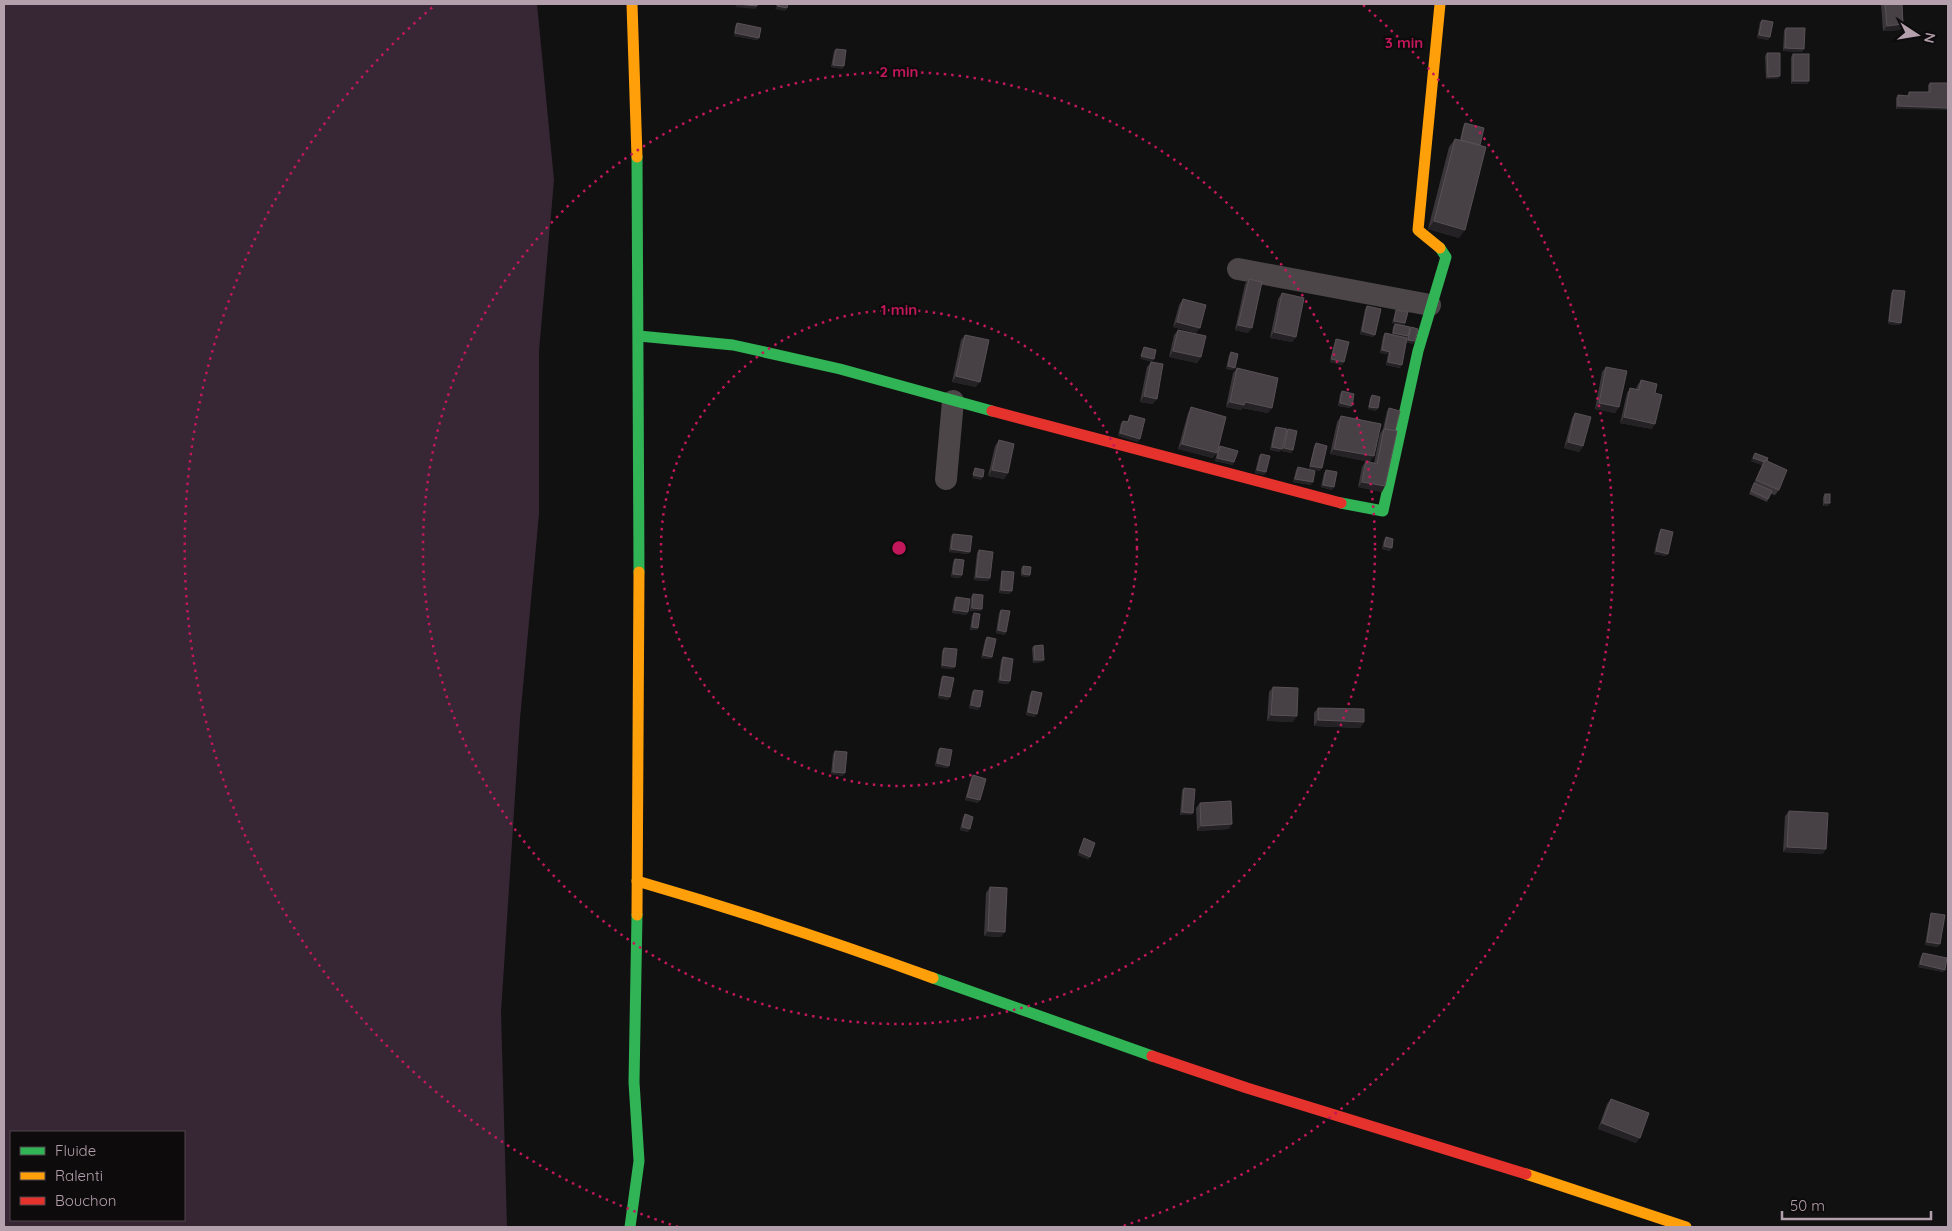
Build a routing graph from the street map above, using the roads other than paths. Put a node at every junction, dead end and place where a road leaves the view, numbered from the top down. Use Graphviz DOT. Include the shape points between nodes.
graph roads {
  1 [pos="632,4"];
  2 [pos="1440,4"];
  3 [pos="1238,269"];
  4 [pos="1430,305"];
  5 [pos="639,336"];
  6 [pos="953,401"];
  7 [pos="946,479"];
  8 [pos="637,881"];
  9 [pos="630,1227"];
  10 [pos="1686,1227"];
  1 -- 5 [label="street"];
  2 -- 4 [label="street" via="1418,230 1434,240 1446,257"];
  3 -- 4 [label="street"];
  4 -- 6 [label="street" via="1383,511 1348,505"];
  5 -- 6 [label="street" via="747,348 856,373"];
  5 -- 8 [label="street"];
  6 -- 7 [label="street"];
  8 -- 9 [label="street" via="634,1082 639,1161"];
  8 -- 10 [label="street" via="750,914 1247,1088 1476,1157"];
}
